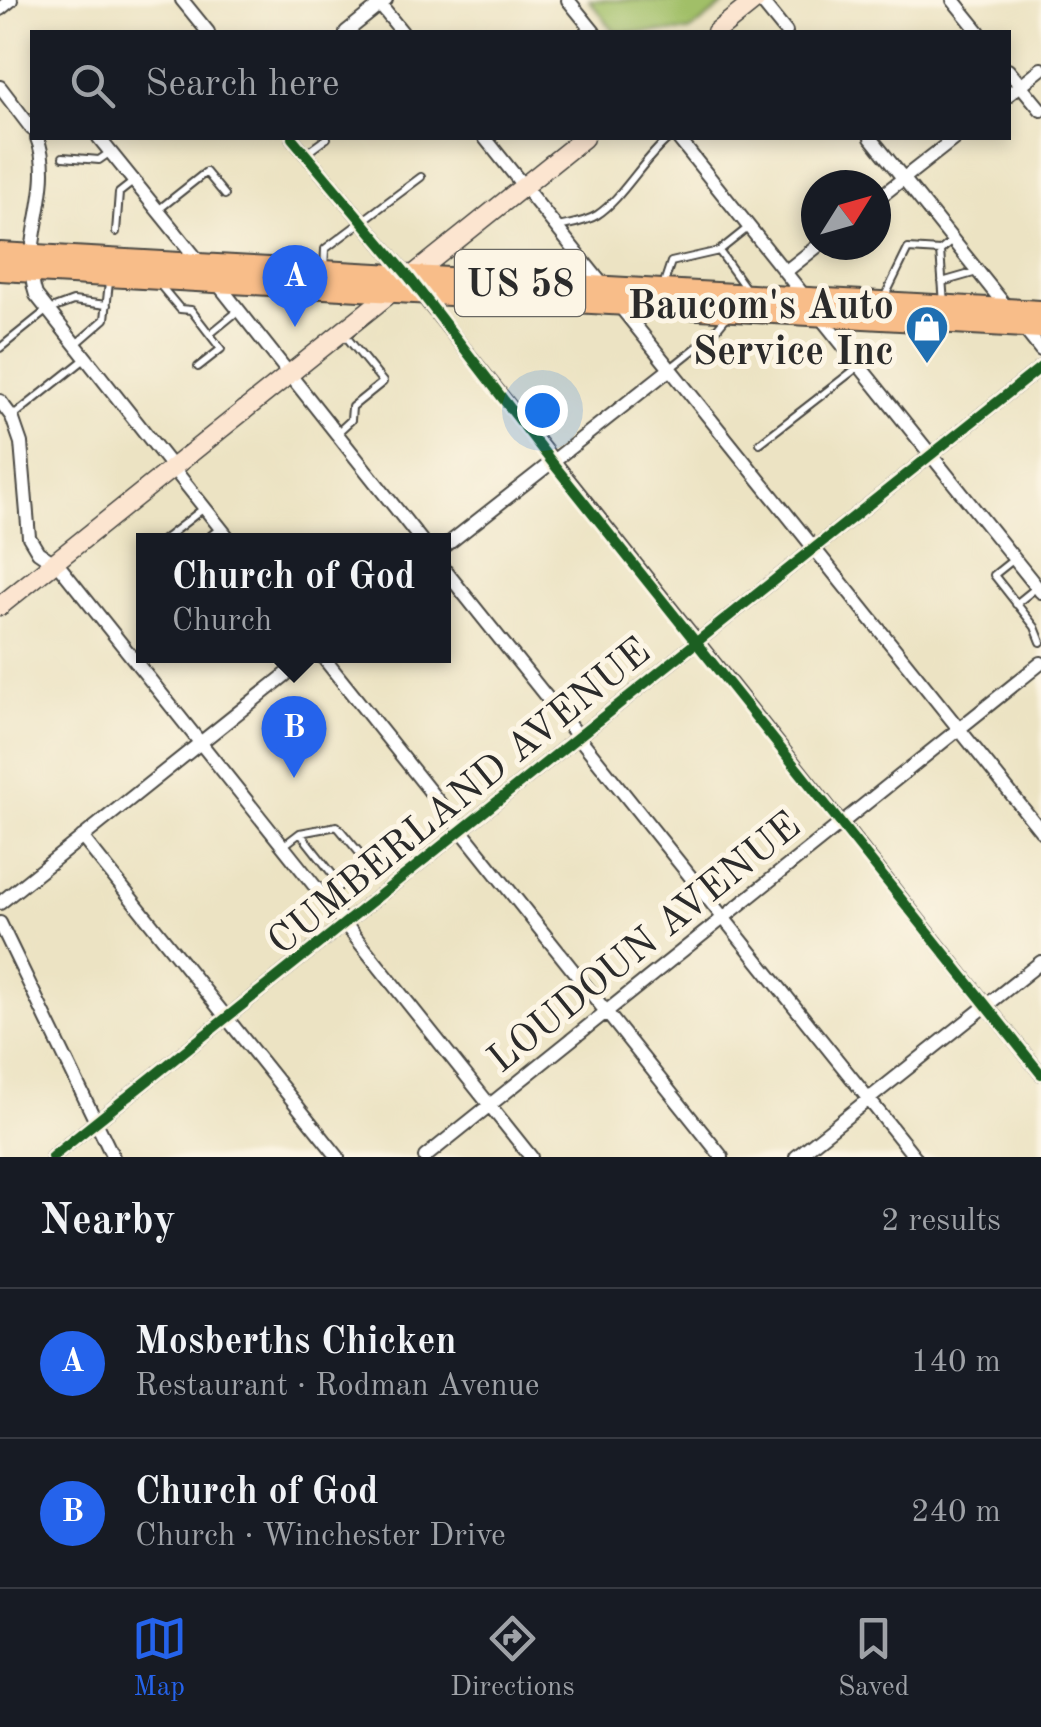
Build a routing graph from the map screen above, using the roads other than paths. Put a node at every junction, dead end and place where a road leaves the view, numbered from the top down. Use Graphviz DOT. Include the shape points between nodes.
graph roads {
  1 [pos="11,0"];
  2 [pos="182,0"];
  3 [pos="568,0"];
  4 [pos="758,0"];
  5 [pos="953,0"];
  6 [pos="381,2"];
  7 [pos="0,8"];
  8 [pos="206,30"];
  9 [pos="348,30"];
  10 [pos="401,30"];
  11 [pos="592,30"];
  12 [pos="719,30"];
  13 [pos="784,30"];
  14 [pos="976,30"];
  15 [pos="1041,68"];
  16 [pos="1011,74"];
  17 [pos="1020,85"];
  18 [pos="0,87"];
  19 [pos="1011,92"];
  20 [pos="1041,110"];
  21 [pos="30,126"];
  22 [pos="37,140"];
  23 [pos="101,140"];
  24 [pos="294,140"];
  25 [pos="324,140"];
  26 [pos="488,140"];
  27 [pos="582,140"];
  28 [pos="667,140"];
  29 [pos="680,140"];
  30 [pos="872,140"];
  31 [pos="953,140"];
  32 [pos="110,152"];
  33 [pos="306,154"];
  34 [pos="63,157"];
  35 [pos="421,176"];
  36 [pos="904,179"];
  37 [pos="134,181"];
  38 [pos="524,186"];
  39 [pos="891,189"];
  40 [pos="224,195"];
  41 [pos="158,210"];
  42 [pos="362,221"];
  43 [pos="557,227"];
  44 [pos="749,227"];
  45 [pos="116,232"];
  46 [pos="953,240"];
  47 [pos="719,251"];
  48 [pos="940,251"];
  49 [pos="0,253"];
  50 [pos="801,260"];
  51 [pos="32,264"];
  52 [pos="202,264"];
  53 [pos="0,270"];
  54 [pos="324,270"];
  55 [pos="785,272"];
  56 [pos="978,272"];
  57 [pos="110,276"];
  58 [pos="156,280"];
  59 [pos="217,282"];
  60 [pos="942,282"];
  61 [pos="415,286"];
  62 [pos="604,287"];
  63 [pos="662,290"];
  64 [pos="391,292"];
  65 [pos="750,295"];
  66 [pos="806,298"];
  67 [pos="882,302"];
  68 [pos="618,304"];
  69 [pos="107,305"];
  70 [pos="944,306"];
  71 [pos="1008,309"];
  72 [pos="46,310"];
  73 [pos="239,310"];
  74 [pos="733,311"];
  75 [pos="1041,311"];
  76 [pos="819,316"];
  77 [pos="1032,328"];
  78 [pos="342,332"];
  79 [pos="210,334"];
  80 [pos="74,346"];
  81 [pos="0,348"];
  82 [pos="1041,350"];
  83 [pos="85,360"];
  84 [pos="859,366"];
  85 [pos="198,367"];
  86 [pos="1041,367"];
  87 [pos="670,368"];
  88 [pos="290,374"];
  89 [pos="0,401"];
  90 [pos="12,417"];
  91 [pos="337,433"];
  92 [pos="760,444"];
  93 [pos="931,456"];
  94 [pos="551,461"];
  95 [pos="172,468"];
  96 [pos="204,508"];
  97 [pos="220,528"];
  98 [pos="171,533"];
  99 [pos="213,533"];
  100 [pos="224,533"];
  101 [pos="416,533"];
  102 [pos="451,541"];
  103 [pos="814,548"];
  104 [pos="1014,559"];
  105 [pos="54,563"];
  106 [pos="451,577"];
  107 [pos="1039,589"];
  108 [pos="1016,604"];
  109 [pos="0,606"];
  110 [pos="1038,624"];
  111 [pos="1041,642"];
  112 [pos="696,643"];
  113 [pos="300,663"];
  114 [pos="328,663"];
  115 [pos="1041,663"];
  116 [pos="959,729"];
  117 [pos="579,737"];
  118 [pos="200,743"];
  119 [pos="841,824"];
  120 [pos="462,831"];
  121 [pos="1041,831"];
  122 [pos="300,833"];
  123 [pos="82,837"];
  124 [pos="282,847"];
  125 [pos="341,885"];
  126 [pos="324,899"];
  127 [pos="0,903"];
  128 [pos="724,918"];
  129 [pos="0,924"];
  130 [pos="344,924"];
  131 [pos="1041,962"];
  132 [pos="986,1005"];
  133 [pos="604,1012"];
  134 [pos="226,1018"];
  135 [pos="1041,1074"];
  136 [pos="868,1098"];
  137 [pos="489,1105"];
  138 [pos="96,1122"];
  139 [pos="52,1157"];
  140 [pos="113,1157"];
  141 [pos="338,1157"];
  142 [pos="425,1157"];
  143 [pos="530,1157"];
  144 [pos="722,1157"];
  145 [pos="796,1157"];
  146 [pos="915,1157"];
  1 -- 7 [label="street"];
  2 -- 8 [label="street"];
  3 -- 11 [label="street"];
  4 -- 12 [label="street"];
  4 -- 13 [label="street"];
  5 -- 14 [label="street"];
  6 -- 9 [label="street"];
  6 -- 10 [label="street"];
  15 -- 17 [label="street"];
  16 -- 17 [label="street"];
  17 -- 19 [label="street"];
  17 -- 20 [label="street"];
  18 -- 21 [label="street"];
  22 -- 51 [label="street" via="42,169"];
  23 -- 32 [label="street"];
  24 -- 33 [label="street"];
  25 -- 33 [label="lane"];
  26 -- 38 [label="street"];
  27 -- 38 [label="street"];
  28 -- 43 [label="lane" via="600,214"];
  29 -- 44 [label="street"];
  30 -- 36 [label="street"];
  31 -- 36 [label="street"];
  32 -- 34 [label="lane" via="99,160"];
  32 -- 37 [label="street"];
  33 -- 42 [label="street"];
  35 -- 42 [label="lane"];
  36 -- 39 [label="street"];
  36 -- 46 [label="street"];
  37 -- 41 [label="street"];
  37 -- 45 [label="lane" via="119,193"];
  38 -- 43 [label="street"];
  38 -- 61 [label="street"];
  40 -- 41 [label="lane" via="206,172"];
  41 -- 52 [label="street"];
  42 -- 54 [label="lane" via="325,249"];
  42 -- 61 [label="street"];
  43 -- 62 [label="street"];
  44 -- 47 [label="lane"];
  44 -- 55 [label="street"];
  46 -- 48 [label="lane"];
  46 -- 56 [label="street"];
  47 -- 63 [label="lane" via="670,262"];
  47 -- 65 [label="lane"];
  48 -- 60 [label="lane"];
  48 -- 67 [label="lane" via="908,249"];
  49 -- 51 [label="main road, US 58"];
  50 -- 55 [label="street"];
  51 -- 52 [label="main road, US 58"];
  51 -- 53 [label="main road, US 58"];
  51 -- 57 [label="main road, US 58"];
  51 -- 72 [label="street" via="36,296"];
  52 -- 54 [label="main road, US 58"];
  52 -- 59 [label="street"];
  54 -- 61 [label="main road, US 58"];
  55 -- 66 [label="street"];
  56 -- 60 [label="lane"];
  56 -- 71 [label="street"];
  57 -- 58 [label="main road, US 58"];
  57 -- 69 [label="lane"];
  58 -- 59 [label="main road, US 58"];
  58 -- 79 [label="lane"];
  59 -- 64 [label="main road, US 58"];
  59 -- 73 [label="street"];
  60 -- 70 [label="lane"];
  61 -- 62 [label="main road, US 58"];
  61 -- 64 [label="main road, US 58"];
  61 -- 68 [label="main road, US 58"];
  61 -- 94 [label="street"];
  62 -- 63 [label="main road, US 58"];
  62 -- 68 [label="street"];
  63 -- 65 [label="main road, US 58"];
  64 -- 78 [label="street"];
  65 -- 66 [label="main road, US 58"];
  66 -- 67 [label="main road, US 58"];
  66 -- 76 [label="street"];
  67 -- 70 [label="main road, US 58"];
  68 -- 74 [label="main road, US 58"];
  68 -- 87 [label="street"];
  69 -- 72 [label="lane" via="72,301"];
  69 -- 80 [label="lane" via="105,319"];
  70 -- 71 [label="main road, US 58"];
  71 -- 75 [label="main road, US 58"];
  71 -- 77 [label="street"];
  72 -- 80 [label="street"];
  72 -- 81 [label="lane"];
  73 -- 79 [label="lane"];
  73 -- 88 [label="street"];
  74 -- 76 [label="main road, US 58"];
  74 -- 87 [label="lane"];
  76 -- 77 [label="main road, US 58"];
  76 -- 84 [label="street"];
  77 -- 82 [label="street"];
  78 -- 88 [label="street"];
  78 -- 91 [label="lane" via="383,382 352,407 351,420"];
  79 -- 85 [label="lane" via="221,349"];
  80 -- 83 [label="street"];
  83 -- 90 [label="lane"];
  83 -- 95 [label="street"];
  84 -- 92 [label="lane"];
  84 -- 93 [label="street"];
  86 -- 93 [label="street, CUMBERLAND AVENUE"];
  87 -- 94 [label="street"];
  87 -- 103 [label="street"];
  88 -- 91 [label="street"];
  88 -- 95 [label="street"];
  89 -- 90 [label="street"];
  90 -- 105 [label="street" via="21,443 29,537"];
  91 -- 101 [label="street"];
  93 -- 103 [label="street, CUMBERLAND AVENUE"];
  93 -- 104 [label="street"];
  94 -- 102 [label="street"];
  94 -- 112 [label="street"];
  95 -- 96 [label="street"];
  95 -- 105 [label="street"];
  96 -- 97 [label="street"];
  96 -- 98 [label="lane"];
  97 -- 99 [label="lane"];
  97 -- 100 [label="street"];
  103 -- 112 [label="street, CUMBERLAND AVENUE"];
  103 -- 116 [label="street"];
  104 -- 107 [label="street"];
  104 -- 108 [label="lane" via="994,575"];
  105 -- 109 [label="street"];
  105 -- 118 [label="street"];
  106 -- 117 [label="street"];
  107 -- 108 [label="lane"];
  108 -- 110 [label="lane"];
  110 -- 111 [label="lane"];
  112 -- 117 [label="street, CUMBERLAND AVENUE"];
  112 -- 119 [label="street"];
  113 -- 118 [label="street"];
  114 -- 120 [label="street"];
  115 -- 116 [label="street, LOUDOUN AVENUE"];
  116 -- 119 [label="street, LOUDOUN AVENUE"];
  116 -- 121 [label="street"];
  117 -- 120 [label="street, CUMBERLAND AVENUE"];
  117 -- 128 [label="street"];
  118 -- 123 [label="street"];
  118 -- 124 [label="street"];
  119 -- 128 [label="street, LOUDOUN AVENUE"];
  119 -- 132 [label="street"];
  120 -- 130 [label="street, CUMBERLAND AVENUE"];
  120 -- 133 [label="street"];
  122 -- 124 [label="lane"];
  122 -- 125 [label="lane"];
  122 -- 125 [label="lane" via="337,826 368,862"];
  123 -- 127 [label="street"];
  123 -- 134 [label="street"];
  124 -- 126 [label="street"];
  125 -- 126 [label="lane"];
  126 -- 130 [label="street"];
  128 -- 133 [label="street, LOUDOUN AVENUE"];
  128 -- 136 [label="street"];
  129 -- 138 [label="street"];
  130 -- 134 [label="street, CUMBERLAND AVENUE"];
  130 -- 137 [label="street"];
  131 -- 132 [label="street"];
  132 -- 135 [label="street"];
  132 -- 136 [label="street"];
  133 -- 137 [label="street, LOUDOUN AVENUE"];
  133 -- 144 [label="street"];
  134 -- 138 [label="street, CUMBERLAND AVENUE"];
  134 -- 141 [label="street"];
  136 -- 145 [label="street"];
  136 -- 146 [label="street"];
  137 -- 142 [label="street, LOUDOUN AVENUE"];
  137 -- 143 [label="street"];
  138 -- 139 [label="street, CUMBERLAND AVENUE"];
  138 -- 140 [label="street"];
}
